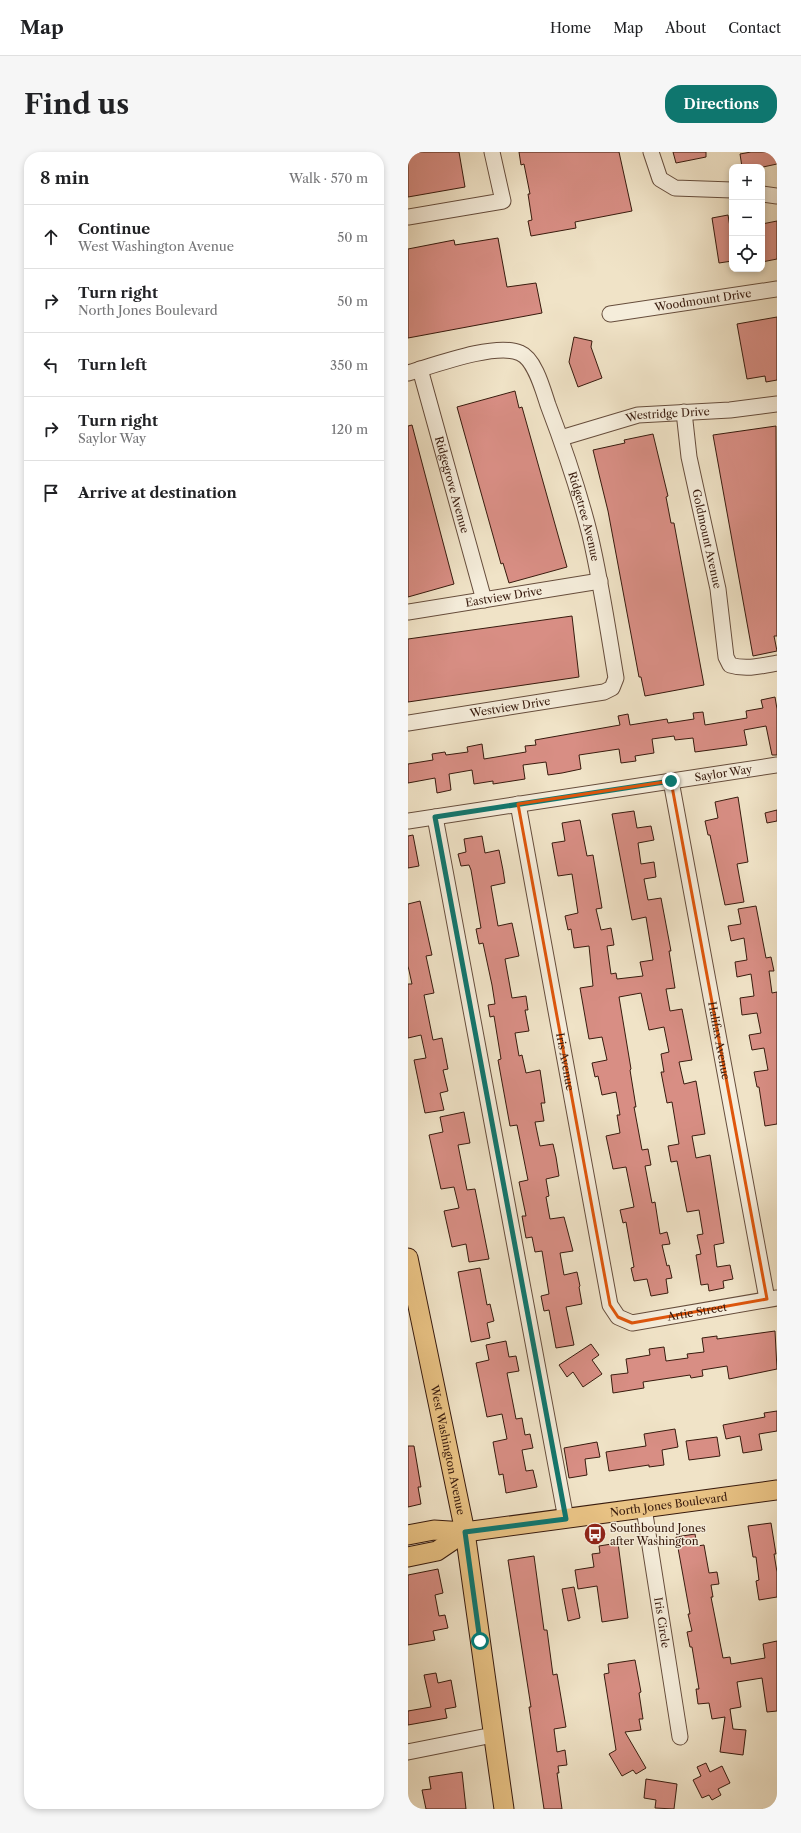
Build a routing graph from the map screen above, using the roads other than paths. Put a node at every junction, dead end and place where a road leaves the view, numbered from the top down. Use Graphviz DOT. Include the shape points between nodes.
graph roads {
  1 [pos="492,152"];
  2 [pos="651,152"];
  3 [pos="729,190"];
  4 [pos="765,194"];
  5 [pos="777,196"];
  6 [pos="408,217"];
  7 [pos="777,289"];
  8 [pos="610,314"];
  9 [pos="414,371"];
  10 [pos="777,404"];
  11 [pos="684,412"];
  12 [pos="561,438"];
  13 [pos="600,581"];
  14 [pos="484,600"];
  15 [pos="408,612"];
  16 [pos="777,663"];
  17 [pos="612,688"];
  18 [pos="408,723"];
  19 [pos="777,765"];
  20 [pos="671,781"];
  21 [pos="518,804"];
  22 [pos="435,817"];
  23 [pos="408,821"];
  24 [pos="408,1258"];
  25 [pos="772,1299"];
  26 [pos="618,1317"];
  27 [pos="777,1490"];
  28 [pos="644,1508"];
  29 [pos="566,1519"];
  30 [pos="465,1532"];
  31 [pos="408,1535"];
  32 [pos="408,1557"];
  33 [pos="493,1735"];
  34 [pos="680,1737"];
  35 [pos="408,1752"];
  36 [pos="504,1809"];
  1 -- 6 [label="street" via="502,201"];
  2 -- 3 [label="street" via="660,179 676,188"];
  4 -- 5 [label="street"];
  7 -- 8 [label="street, Woodmount Drive"];
  9 -- 12 [label="street, Ridgetree Avenue" via="492,350 509,349 522,353 534,368"];
  9 -- 14 [label="street, Ridgegrove Avenue"];
  10 -- 11 [label="street, Westridge Drive"];
  11 -- 12 [label="street, Westridge Drive" via="638,415"];
  11 -- 16 [label="street, Goldmount Avenue" via="690,457 718,589 726,658 730,665 746,668"];
  12 -- 13 [label="street, Ridgetree Avenue" via="590,533"];
  13 -- 14 [label="street, Eastview Drive"];
  13 -- 17 [label="street, Ridgetree Avenue" via="616,678"];
  14 -- 15 [label="street, Eastview Drive"];
  17 -- 18 [label="street, Westview Drive" via="604,692"];
  19 -- 20 [label="street, Saylor Way"];
  20 -- 21 [label="street, Saylor Way"];
  20 -- 25 [label="street, Halifax Avenue"];
  21 -- 22 [label="street, Saylor Way"];
  21 -- 26 [label="street, Iris Avenue" via="610,1306"];
  22 -- 23 [label="street, Saylor Way"];
  22 -- 29 [label="street"];
  24 -- 30 [label="main road, West Washington Avenue"];
  25 -- 26 [label="street, Artie Street" via="632,1323"];
  27 -- 28 [label="main road, North Jones Boulevard"];
  28 -- 29 [label="main road, North Jones Boulevard"];
  28 -- 34 [label="street, Iris Circle"];
  29 -- 30 [label="main road, North Jones Boulevard"];
  30 -- 31 [label="main road, North Jones Boulevard" via="434,1530"];
  30 -- 32 [label="main road, North Jones Boulevard" via="437,1551"];
  30 -- 33 [label="main road, West Washington Avenue"];
  33 -- 35 [label="street"];
  33 -- 36 [label="main road, West Washington Avenue"];
}
